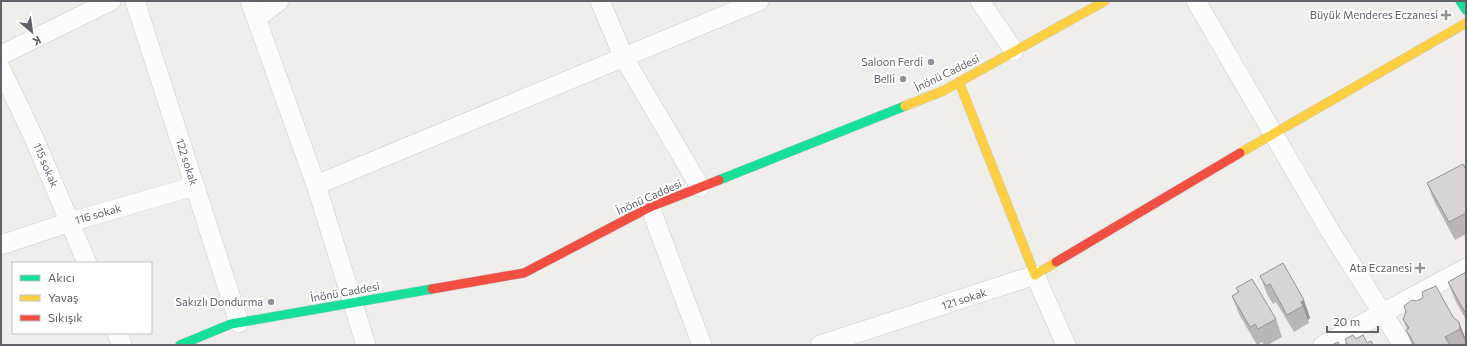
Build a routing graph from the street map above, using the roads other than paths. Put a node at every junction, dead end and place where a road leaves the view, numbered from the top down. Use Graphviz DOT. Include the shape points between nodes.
graph roads {
  1 [pos="111,1"];
  2 [pos="135,1"];
  3 [pos="279,1"];
  4 [pos="600,1"];
  5 [pos="759,1"];
  6 [pos="980,1"];
  7 [pos="1105,1"];
  8 [pos="1196,1"];
  9 [pos="1460,1"];
  10 [pos="253,10"];
  11 [pos="1466,10"];
  12 [pos="1466,23"];
  13 [pos="1014,52"];
  14 [pos="1,55"];
  15 [pos="624,58"];
  16 [pos="1,68"];
  17 [pos="959,82"];
  18 [pos="1272,134"];
  19 [pos="316,185"];
  20 [pos="196,186"];
  21 [pos="700,187"];
  22 [pos="650,207"];
  23 [pos="70,222"];
  24 [pos="1,246"];
  25 [pos="87,262"];
  26 [pos="1466,268"];
  27 [pos="1036,275"];
  28 [pos="354,303"];
  29 [pos="1383,314"];
  30 [pos="239,323"];
  31 [pos="117,334"];
  32 [pos="122,345"];
  33 [pos="180,345"];
  34 [pos="366,345"];
  35 [pos="702,345"];
  36 [pos="820,345"];
  37 [pos="1066,345"];
  38 [pos="1323,345"];
  39 [pos="1404,345"];
  1 -- 14 [label="street"];
  2 -- 20 [label="street, 122 sokak"];
  3 -- 10 [label="street"];
  4 -- 15 [label="street"];
  5 -- 15 [label="street"];
  6 -- 13 [label="street"];
  7 -- 13 [label="main road, İnönü Caddesi"];
  8 -- 18 [label="street"];
  9 -- 11 [label="main road"];
  10 -- 19 [label="street"];
  12 -- 18 [label="main road"];
  13 -- 17 [label="main road, İnönü Caddesi"];
  15 -- 19 [label="street"];
  15 -- 21 [label="street"];
  16 -- 23 [label="street, 115 sokak"];
  17 -- 21 [label="main road, İnönü Caddesi" via="943,91"];
  17 -- 27 [label="main road"];
  18 -- 27 [label="main road"];
  18 -- 29 [label="street"];
  19 -- 28 [label="street"];
  20 -- 23 [label="street, 116 sokak"];
  20 -- 30 [label="street, 122 sokak"];
  21 -- 22 [label="main road, İnönü Caddesi"];
  22 -- 28 [label="main road, İnönü Caddesi" via="524,273"];
  22 -- 35 [label="street"];
  23 -- 24 [label="street, 116 sokak"];
  23 -- 25 [label="street, 115 sokak"];
  26 -- 29 [label="street"];
  27 -- 36 [label="street, 121 sokak"];
  27 -- 37 [label="street"];
  28 -- 30 [label="main road, İnönü Caddesi"];
  28 -- 34 [label="street"];
  29 -- 38 [label="street"];
  29 -- 39 [label="street"];
  30 -- 33 [label="main road, İnönü Caddesi"];
  31 -- 32 [label="street"];
}
